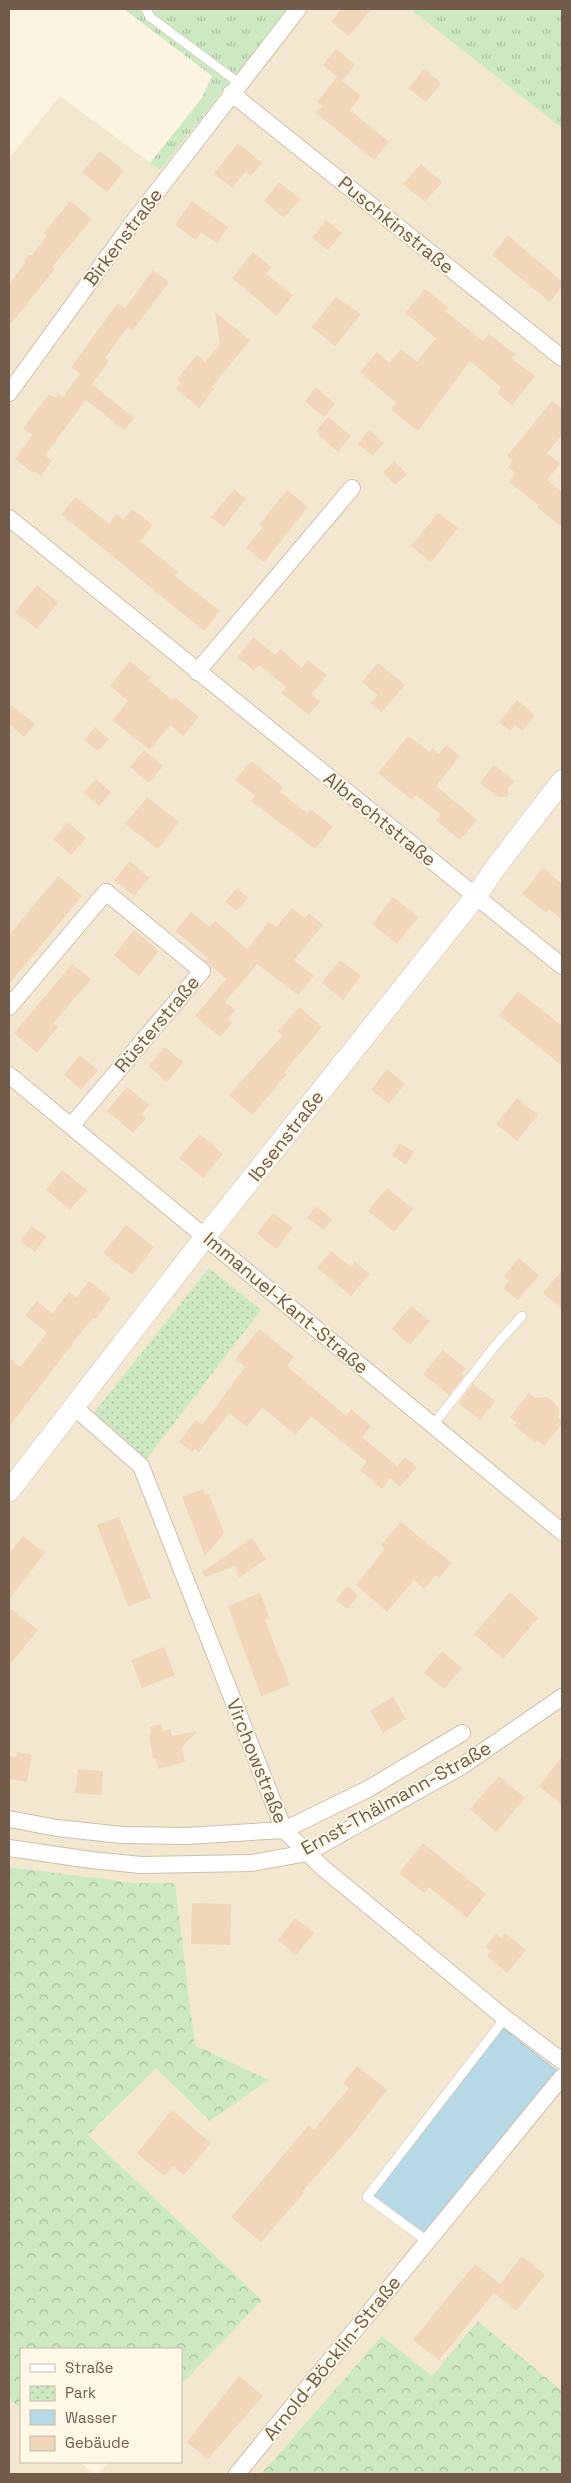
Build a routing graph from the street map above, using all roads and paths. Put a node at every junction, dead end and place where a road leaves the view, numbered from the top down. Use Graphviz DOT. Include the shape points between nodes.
graph roads {
  1 [pos="146,9"];
  2 [pos="298,9"];
  3 [pos="235,88"];
  4 [pos="562,358"];
  5 [pos="9,393"];
  6 [pos="352,488"];
  7 [pos="9,518"];
  8 [pos="197,672"];
  9 [pos="562,781"];
  10 [pos="476,896"];
  11 [pos="562,966"];
  12 [pos="9,1006"];
  13 [pos="9,1074"];
  14 [pos="71,1126"];
  15 [pos="205,1237"];
  16 [pos="522,1316"];
  17 [pos="74,1407"];
  18 [pos="433,1425"];
  19 [pos="9,1491"];
  20 [pos="562,1532"];
  21 [pos="562,1697"];
  22 [pos="462,1733"];
  23 [pos="9,1819"];
  24 [pos="284,1830"];
  25 [pos="9,1848"];
  26 [pos="307,1853"];
  27 [pos="505,2018"];
  28 [pos="562,2062"];
  29 [pos="562,2077"];
  30 [pos="427,2241"];
  31 [pos="237,2474"];
  1 -- 3 [label="lane" via="150,17"];
  2 -- 3 [label="street, Birkenstraße"];
  3 -- 4 [label="street, Puschkinstraße"];
  3 -- 5 [label="street, Birkenstraße"];
  6 -- 8 [label="street"];
  7 -- 8 [label="street, Albrechtstraße"];
  8 -- 10 [label="street, Albrechtstraße"];
  9 -- 10 [label="street, Ibsenstraße"];
  10 -- 11 [label="street, Albrechtstraße"];
  10 -- 15 [label="street, Ibsenstraße"];
  12 -- 14 [label="street, Rüsterstraße" via="106,892 202,971"];
  13 -- 14 [label="street, Immanuel-Kant-Straße"];
  14 -- 15 [label="street, Immanuel-Kant-Straße"];
  15 -- 17 [label="street, Ibsenstraße"];
  15 -- 18 [label="street, Immanuel-Kant-Straße"];
  16 -- 18 [label="lane"];
  17 -- 19 [label="street, Ibsenstraße"];
  17 -- 24 [label="street, Virchowstraße" via="141,1466"];
  18 -- 20 [label="street, Immanuel-Kant-Straße"];
  21 -- 26 [label="street, Ernst-Thälmann-Straße" via="462,1766"];
  22 -- 24 [label="street, Ernst-Thälmann-Straße" via="368,1789"];
  23 -- 24 [label="street, Ernst-Thälmann-Straße" via="122,1835 186,1836"];
  24 -- 26 [label="street, Virchowstraße"];
  25 -- 26 [label="street, Ernst-Thälmann-Straße" via="141,1865 252,1863"];
  26 -- 27 [label="street, Virchowstraße"];
  27 -- 28 [label="street, Virchowstraße"];
  27 -- 30 [label="lane" via="367,2197"];
  29 -- 30 [label="street, Arnold-Böcklin-Straße"];
  30 -- 31 [label="street, Arnold-Böcklin-Straße"];
}
